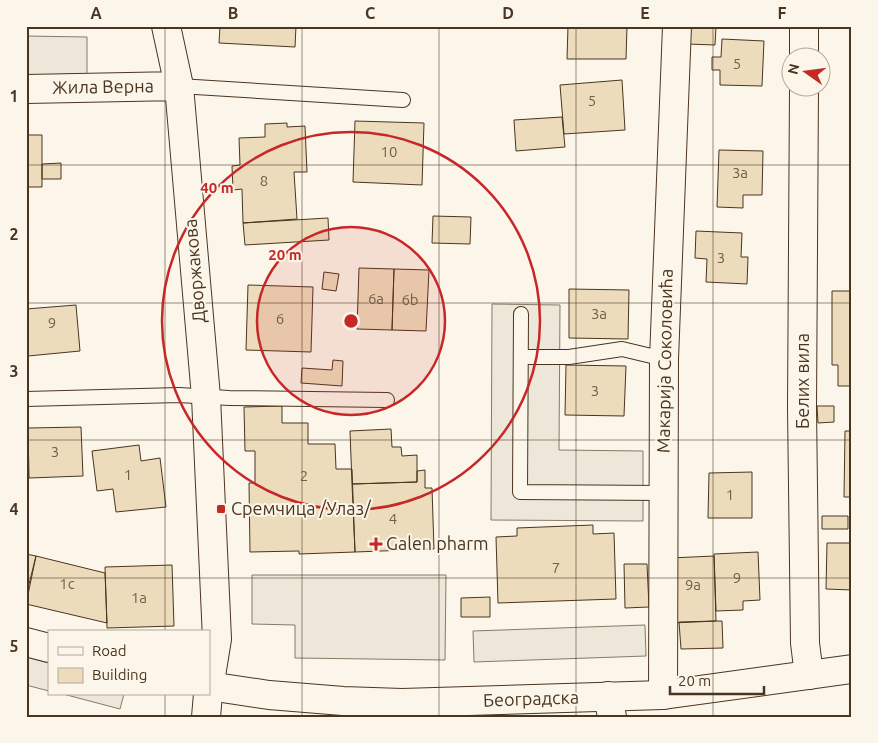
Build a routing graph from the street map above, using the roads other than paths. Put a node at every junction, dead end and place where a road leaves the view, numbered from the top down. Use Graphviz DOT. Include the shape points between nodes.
graph roads {
  1 [pos="166,26"];
  2 [pos="677,26"];
  3 [pos="804,26"];
  4 [pos="804,48"];
  5 [pos="179,86"];
  6 [pos="26,89"];
  7 [pos="804,98"];
  8 [pos="403,100"];
  9 [pos="521,314"];
  10 [pos="521,357"];
  11 [pos="664,359"];
  12 [pos="206,396"];
  13 [pos="26,399"];
  14 [pos="387,400"];
  15 [pos="662,493"];
  16 [pos="26,642"];
  17 [pos="48,648"];
  18 [pos="852,669"];
  19 [pos="809,675"];
  20 [pos="210,680"];
  21 [pos="210,686"];
  22 [pos="663,695"];
  23 [pos="208,696"];
  24 [pos="610,707"];
  25 [pos="402,710"];
  26 [pos="206,717"];
  1 -- 5 [label="street, Дворжакова"];
  2 -- 11 [label="street, Макарија Соколовића"];
  3 -- 4 [label="street"];
  5 -- 6 [label="street, Жила Верна"];
  5 -- 8 [label="lane"];
  5 -- 12 [label="street, Дворжакова"];
  7 -- 19 [label="street, Белих вила" via="802,408 805,643"];
  9 -- 10 [label="lane"];
  10 -- 11 [label="lane" via="569,358 622,349"];
  10 -- 15 [label="lane" via="520,492"];
  11 -- 15 [label="street, Макарија Соколовића"];
  12 -- 13 [label="lane"];
  12 -- 14 [label="lane"];
  12 -- 20 [label="street, Дворжакова" via="217,639"];
  15 -- 22 [label="street, Макарија Соколовића"];
  16 -- 17 [label="street"];
  18 -- 19 [label="street, Београдска"];
  19 -- 22 [label="street, Београдска"];
  21 -- 25 [label="street, Београдска"];
  22 -- 24 [label="street, Београдска"];
  23 -- 26 [label="street"];
  24 -- 25 [label="street, Београдска"];
}
